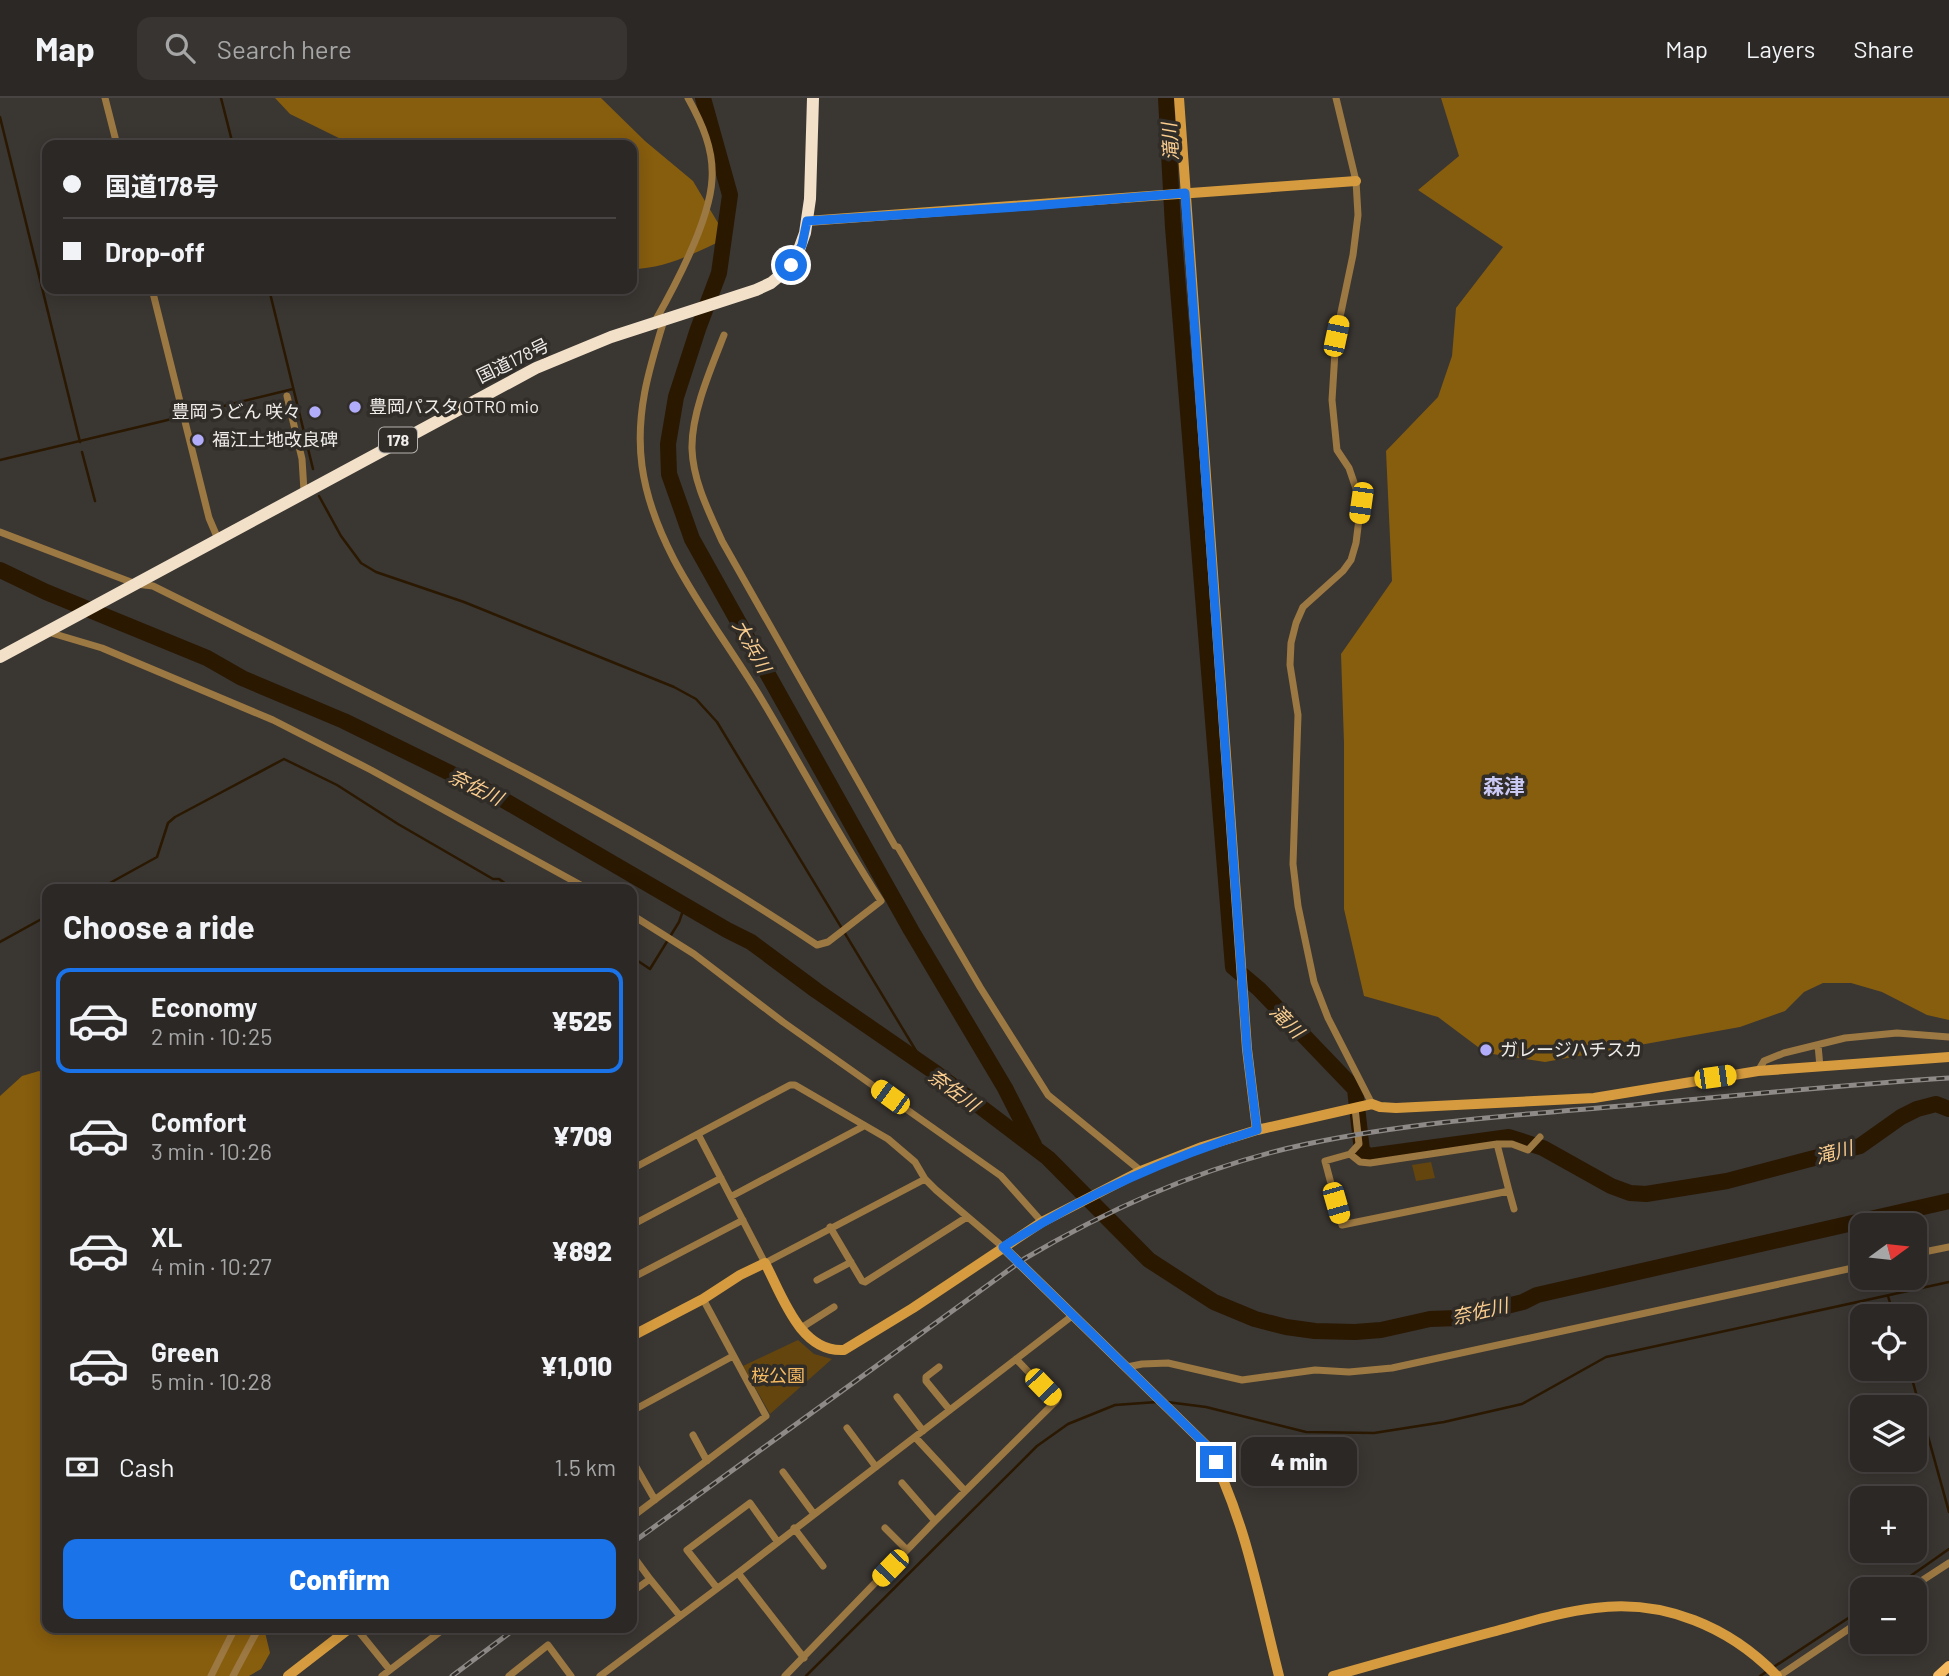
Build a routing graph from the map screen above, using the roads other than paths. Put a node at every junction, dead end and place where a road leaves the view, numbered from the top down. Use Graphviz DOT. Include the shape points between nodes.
graph roads {
  1 [pos="105,98"];
  2 [pos="688,98"];
  3 [pos="813,98"];
  4 [pos="1179,98"];
  5 [pos="1336,98"];
  6 [pos="116,140"];
  7 [pos="1356,181"];
  8 [pos="1185,193"];
  9 [pos="807,221"];
  10 [pos="153,294"];
  11 [pos="659,322"];
  12 [pos="724,335"];
  13 [pos="287,396"];
  14 [pos="304,491"];
  15 [pos="0,532"];
  16 [pos="218,539"];
  17 [pos="132,586"];
  18 [pos="51,630"];
  19 [pos="0,657"];
  20 [pos="579,884"];
  21 [pos="637,918"];
  22 [pos="1949,1037"];
  23 [pos="1818,1045"];
  24 [pos="1949,1057"];
  25 [pos="1820,1067"];
  26 [pos="1758,1071"];
  27 [pos="1372,1104"];
  28 [pos="1355,1108"];
  29 [pos="864,1126"];
  30 [pos="1257,1130"];
  31 [pos="698,1134"];
  32 [pos="1540,1137"];
  33 [pos="1497,1144"];
  34 [pos="1350,1154"];
  35 [pos="637,1166"];
  36 [pos="1141,1171"];
  37 [pos="722,1178"];
  38 [pos="925,1179"];
  39 [pos="1509,1191"];
  40 [pos="732,1196"];
  41 [pos="1514,1209"];
  42 [pos="967,1217"];
  43 [pos="743,1220"];
  44 [pos="637,1222"];
  45 [pos="1042,1222"];
  46 [pos="830,1227"];
  47 [pos="1003,1247"];
  48 [pos="1949,1247"];
  49 [pos="1927,1251"];
  50 [pos="850,1262"];
  51 [pos="765,1263"];
  52 [pos="1850,1269"];
  53 [pos="637,1275"];
  54 [pos="817,1280"];
  55 [pos="703,1299"];
  56 [pos="834,1307"];
  57 [pos="1072,1316"];
  58 [pos="801,1328"];
  59 [pos="637,1333"];
  60 [pos="733,1356"];
  61 [pos="1016,1359"];
  62 [pos="939,1367"];
  63 [pos="1127,1367"];
  64 [pos="897,1396"];
  65 [pos="637,1408"];
  66 [pos="949,1409"];
  67 [pos="847,1428"];
  68 [pos="923,1430"];
  69 [pos="693,1435"];
  70 [pos="915,1437"];
  71 [pos="707,1461"];
  72 [pos="876,1467"];
  73 [pos="783,1472"];
  74 [pos="637,1475"];
  75 [pos="902,1483"];
  76 [pos="965,1491"];
  77 [pos="655,1500"];
  78 [pos="637,1513"];
  79 [pos="814,1514"];
  80 [pos="936,1521"];
  81 [pos="794,1528"];
  82 [pos="885,1528"];
  83 [pos="777,1541"];
  84 [pos="907,1550"];
  85 [pos="637,1561"];
  86 [pos="1949,1563"];
  87 [pos="823,1566"];
  88 [pos="738,1573"];
  89 [pos="1927,1577"];
  90 [pos="650,1578"];
  91 [pos="637,1588"];
  92 [pos="717,1588"];
  93 [pos="680,1616"];
  94 [pos="1850,1628"];
  95 [pos="232,1633"];
  96 [pos="256,1633"];
  97 [pos="344,1633"];
  98 [pos="360,1633"];
  99 [pos="438,1633"];
  100 [pos="804,1658"];
  101 [pos="1949,1667"];
  102 [pos="390,1670"];
  103 [pos="211,1676"];
  104 [pos="233,1676"];
  105 [pos="288,1676"];
  106 [pos="382,1676"];
  107 [pos="509,1676"];
  108 [pos="571,1676"];
  109 [pos="600,1676"];
  110 [pos="785,1676"];
  111 [pos="1279,1676"];
  112 [pos="1333,1676"];
  113 [pos="1778,1676"];
  114 [pos="1938,1676"];
  1 -- 6 [label="street"];
  2 -- 11 [label="street" via="709,147 712,180 706,209"];
  3 -- 9 [label="highway, 国道178号 / 178"];
  4 -- 8 [label="street"];
  5 -- 7 [label="street"];
  7 -- 8 [label="street"];
  7 -- 27 [label="street" via="1358,215 1336,336 1332,400 1337,450 1349,468 1361,503 1351,560 1303,607 1292,643 1290,665 1298,715 1293,864 1314,982"];
  8 -- 9 [label="street"];
  8 -- 30 [label="street" via="1247,1049"];
  9 -- 11 [label="highway, 国道178号 / 178" via="802,245 791,265 771,283"];
  10 -- 16 [label="street"];
  11 -- 14 [label="highway, 国道178号 / 178" via="536,368"];
  11 -- 17 [label="street" via="639,428 642,468 654,517 677,564 881,901 828,942 817,945 722,884 468,743 153,586"];
  12 -- 36 [label="street" via="702,391 692,451 703,500 722,541 895,846 1048,1095"];
  13 -- 14 [label="street" via="302,459"];
  14 -- 16 [label="highway, 国道178号 / 178"];
  15 -- 17 [label="street"];
  16 -- 17 [label="highway, 国道178号 / 178"];
  17 -- 18 [label="highway, 国道178号 / 178"];
  18 -- 19 [label="highway, 国道178号 / 178"];
  18 -- 20 [label="street" via="273,720"];
  21 -- 45 [label="street" via="694,954 1001,1176"];
  22 -- 23 [label="street" via="1874,1034"];
  23 -- 25 [label="street"];
  23 -- 26 [label="street" via="1764,1061"];
  24 -- 25 [label="street"];
  25 -- 26 [label="street"];
  26 -- 27 [label="street" via="1594,1098 1396,1108"];
  27 -- 28 [label="street"];
  28 -- 30 [label="street"];
  28 -- 34 [label="street" via="1359,1144"];
  29 -- 31 [label="street" via="795,1085"];
  29 -- 38 [label="street" via="897,1146"];
  29 -- 40 [label="street"];
  30 -- 36 [label="street"];
  31 -- 35 [label="street"];
  31 -- 37 [label="street"];
  32 -- 33 [label="street" via="1528,1150"];
  33 -- 34 [label="street" via="1370,1163"];
  33 -- 39 [label="street"];
  34 -- 39 [label="street" via="1325,1161 1342,1224"];
  36 -- 45 [label="street"];
  37 -- 40 [label="street"];
  37 -- 44 [label="street"];
  38 -- 42 [label="street"];
  38 -- 46 [label="street"];
  39 -- 41 [label="street"];
  40 -- 43 [label="street"];
  42 -- 47 [label="street"];
  42 -- 50 [label="street" via="865,1282"];
  43 -- 51 [label="street"];
  43 -- 53 [label="street"];
  45 -- 47 [label="street"];
  46 -- 50 [label="street"];
  46 -- 51 [label="street"];
  47 -- 57 [label="street"];
  47 -- 58 [label="street" via="844,1350 820,1346"];
  48 -- 49 [label="street"];
  50 -- 54 [label="street"];
  51 -- 55 [label="street"];
  51 -- 58 [label="street"];
  52 -- 63 [label="street" via="1391,1368 1315,1370 1242,1380 1168,1363"];
  55 -- 59 [label="street"];
  55 -- 60 [label="street"];
  56 -- 58 [label="street"];
  57 -- 61 [label="street"];
  57 -- 63 [label="street"];
  60 -- 65 [label="street"];
  60 -- 71 [label="street" via="766,1416"];
  61 -- 66 [label="street"];
  61 -- 76 [label="street" via="1056,1401"];
  62 -- 66 [label="street" via="926,1381"];
  63 -- 111 [label="street" via="1207,1446 1224,1478"];
  64 -- 68 [label="street"];
  66 -- 68 [label="street"];
  67 -- 72 [label="street"];
  68 -- 70 [label="street"];
  69 -- 71 [label="street"];
  70 -- 72 [label="street"];
  70 -- 76 [label="street"];
  71 -- 77 [label="street"];
  72 -- 79 [label="street"];
  73 -- 79 [label="street"];
  74 -- 77 [label="street"];
  75 -- 80 [label="street"];
  76 -- 80 [label="street"];
  77 -- 78 [label="street"];
  79 -- 81 [label="street"];
  80 -- 84 [label="street"];
  81 -- 83 [label="street"];
  81 -- 87 [label="street"];
  82 -- 84 [label="street"];
  83 -- 88 [label="street"];
  83 -- 92 [label="street" via="750,1503 687,1549"];
  84 -- 100 [label="street"];
  85 -- 90 [label="street"];
  86 -- 89 [label="street"];
  88 -- 92 [label="street"];
  88 -- 100 [label="street"];
  90 -- 91 [label="street"];
  90 -- 93 [label="street"];
  92 -- 93 [label="street"];
  93 -- 109 [label="street"];
  94 -- 113 [label="street"];
  95 -- 103 [label="street"];
  96 -- 104 [label="street"];
  97 -- 105 [label="street"];
  98 -- 102 [label="street"];
  99 -- 102 [label="street"];
  100 -- 110 [label="street"];
  101 -- 114 [label="main road"];
  102 -- 106 [label="street"];
  107 -- 108 [label="street" via="548,1646"];
  112 -- 113 [label="street" via="1559,1615 1618,1606 1664,1611 1707,1624"];
}
